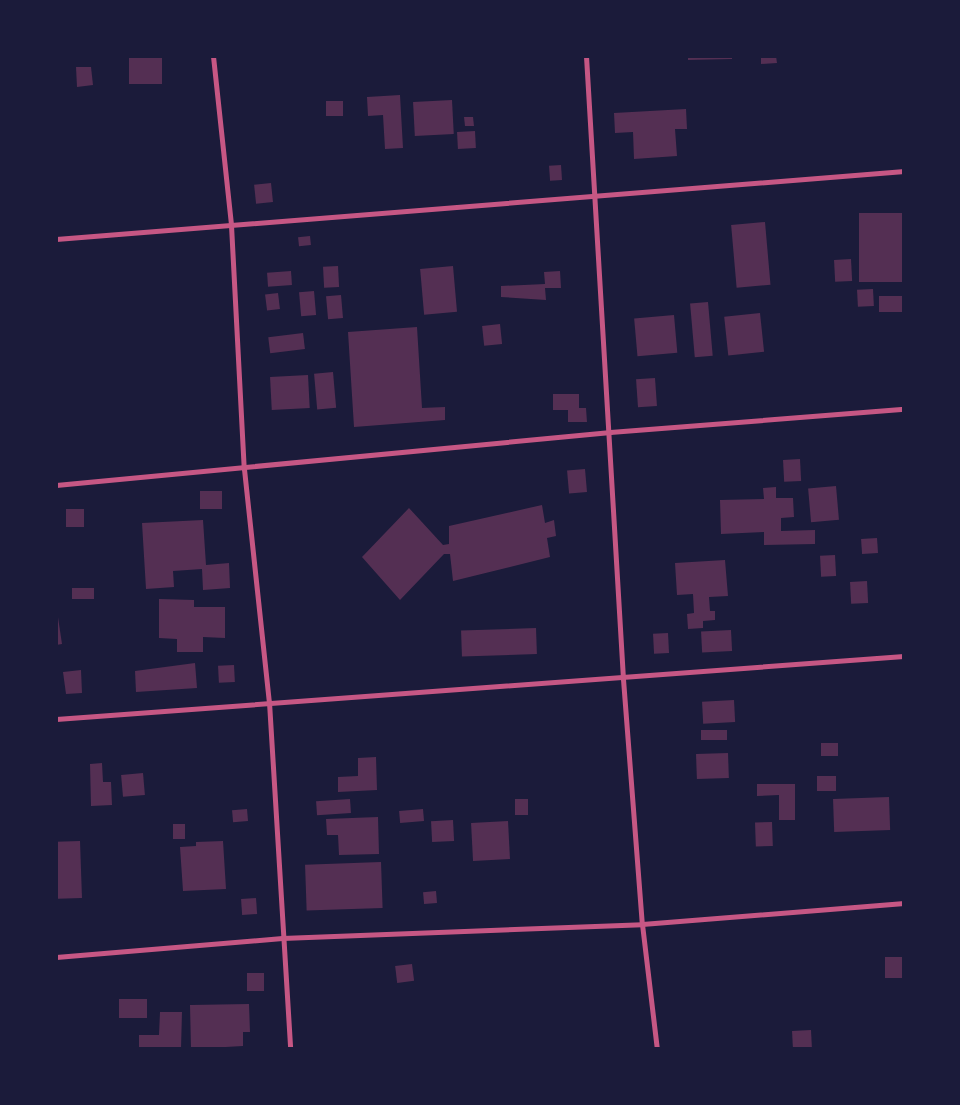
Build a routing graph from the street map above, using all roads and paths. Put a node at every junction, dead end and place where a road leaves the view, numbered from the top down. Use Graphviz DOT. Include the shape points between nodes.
graph roads {
  1 [pos="213,56"];
  2 [pos="586,56"];
  3 [pos="904,171"];
  4 [pos="592,195"];
  5 [pos="231,224"];
  6 [pos="56,239"];
  7 [pos="904,409"];
  8 [pos="610,432"];
  9 [pos="244,470"];
  10 [pos="56,485"];
  11 [pos="904,656"];
  12 [pos="623,679"];
  13 [pos="269,702"];
  14 [pos="56,719"];
  15 [pos="904,903"];
  16 [pos="642,924"];
  17 [pos="282,938"];
  18 [pos="56,957"];
  19 [pos="290,1049"];
  20 [pos="657,1049"];
  1 -- 5 [label="street"];
  2 -- 4 [label="street"];
  3 -- 4 [label="street"];
  4 -- 5 [label="street"];
  4 -- 8 [label="street"];
  5 -- 6 [label="street"];
  5 -- 9 [label="street"];
  7 -- 8 [label="street"];
  8 -- 9 [label="street"];
  8 -- 12 [label="street"];
  9 -- 10 [label="street"];
  9 -- 13 [label="street"];
  11 -- 12 [label="street"];
  12 -- 13 [label="street"];
  12 -- 16 [label="street"];
  13 -- 14 [label="street"];
  13 -- 17 [label="street"];
  15 -- 16 [label="street"];
  16 -- 17 [label="street"];
  16 -- 20 [label="street"];
  17 -- 18 [label="street"];
  17 -- 19 [label="street"];
}
